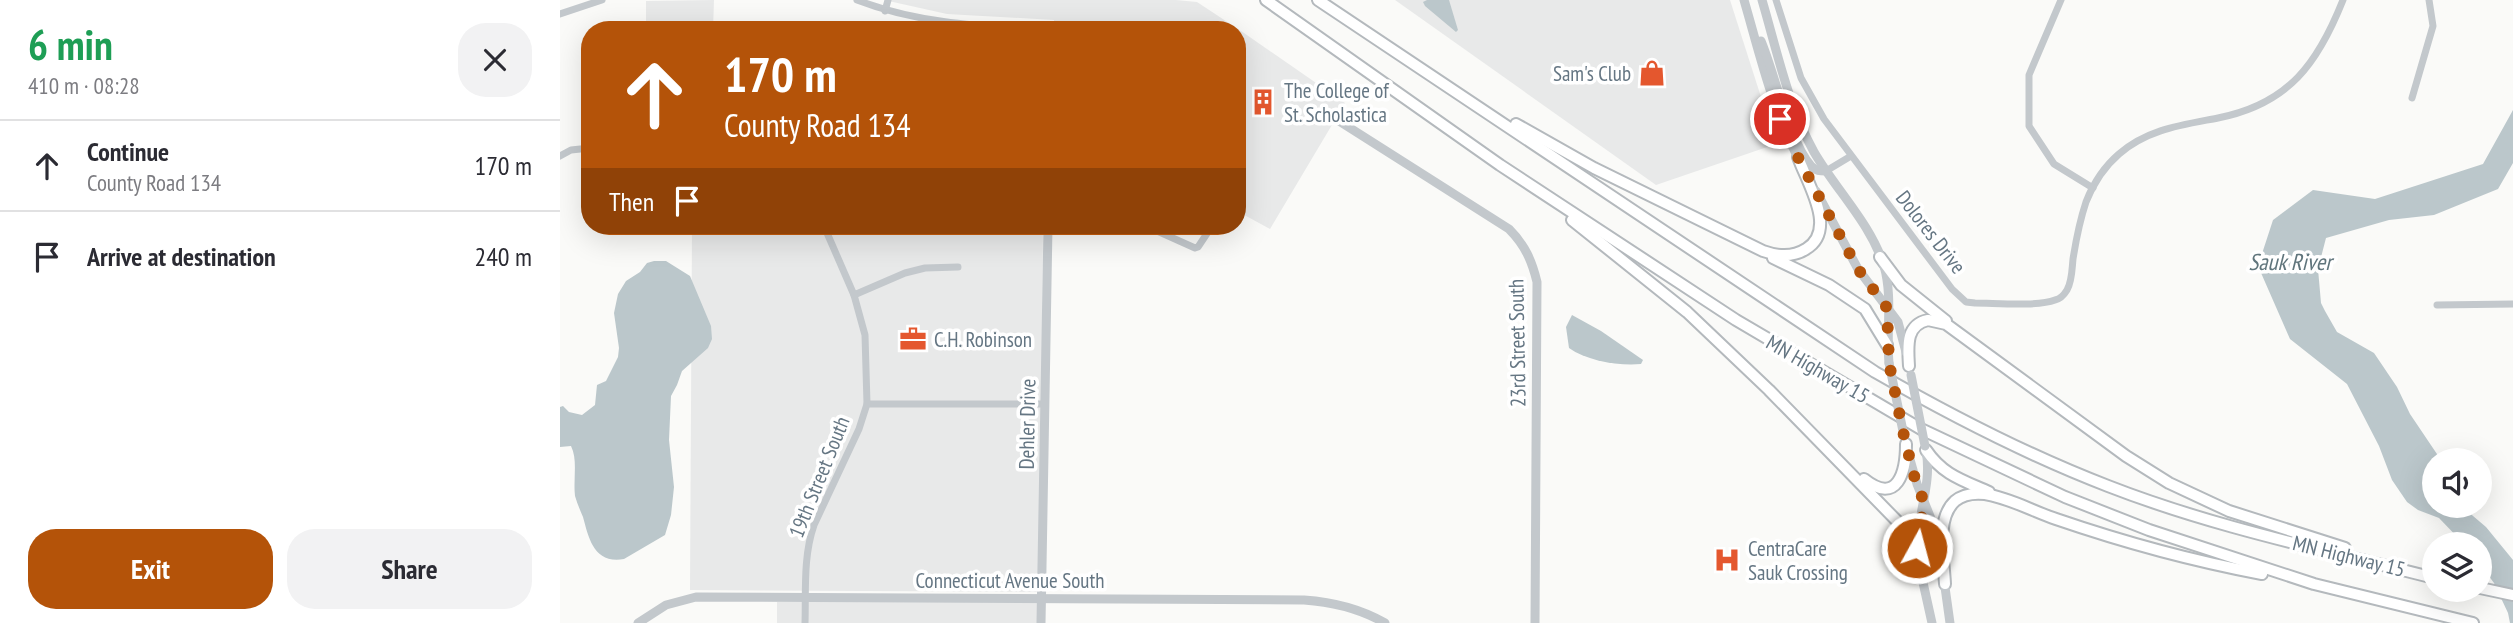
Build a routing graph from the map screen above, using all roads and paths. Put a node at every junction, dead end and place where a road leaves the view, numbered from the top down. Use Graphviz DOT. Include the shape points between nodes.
graph roads {
  1 [pos="602,0"];
  2 [pos="857,0"];
  3 [pos="888,0"];
  4 [pos="1266,0"];
  5 [pos="1318,0"];
  6 [pos="1744,0"];
  7 [pos="1762,0"];
  8 [pos="1776,0"];
  9 [pos="2061,0"];
  10 [pos="2343,0"];
  11 [pos="2429,0"];
  12 [pos="885,11"];
  13 [pos="1747,11"];
  14 [pos="560,14"];
  15 [pos="938,21"];
  16 [pos="1459,94"];
  17 [pos="2412,98"];
  18 [pos="1339,121"];
  19 [pos="581,149"];
  20 [pos="560,156"];
  21 [pos="1851,156"];
  22 [pos="1798,157"];
  23 [pos="1500,165"];
  24 [pos="1826,171"];
  25 [pos="2093,188"];
  26 [pos="1729,234"];
  27 [pos="828,235"];
  28 [pos="1048,235"];
  29 [pos="1166,235"];
  30 [pos="1205,235"];
  31 [pos="1880,257"];
  32 [pos="958,267"];
  33 [pos="854,295"];
  34 [pos="2437,304"];
  35 [pos="2513,304"];
  36 [pos="1887,308"];
  37 [pos="1954,328"];
  38 [pos="1887,345"];
  39 [pos="1910,370"];
  40 [pos="867,404"];
  41 [pos="1044,404"];
  42 [pos="1905,440"];
  43 [pos="1926,448"];
  44 [pos="1839,460"];
  45 [pos="2007,500"];
  46 [pos="1924,502"];
  47 [pos="1921,573"];
  48 [pos="2422,574"];
  49 [pos="2422,575"];
  50 [pos="1945,584"];
  51 [pos="2320,586"];
  52 [pos="2492,590"];
  53 [pos="2513,595"];
  54 [pos="805,596"];
  55 [pos="1042,597"];
  56 [pos="638,623"];
  57 [pos="805,623"];
  58 [pos="1041,623"];
  59 [pos="1385,623"];
  60 [pos="1535,623"];
  61 [pos="1932,623"];
  62 [pos="1950,623"];
  63 [pos="2473,623"];
  1 -- 14 [label="street"];
  2 -- 12 [label="street"];
  3 -- 12 [label="street"];
  4 -- 23 [label="highway, MN Highway 15"];
  5 -- 16 [label="highway, MN Highway 15"];
  6 -- 13 [label="street"];
  7 -- 24 [label="street" via="1792,103"];
  8 -- 21 [label="street, Dolores Drive" via="1801,78"];
  9 -- 25 [label="street" via="2029,75 2029,127 2054,164"];
  10 -- 25 [label="street, Dolores Drive" via="2322,47 2301,76 2284,89 2253,108 2177,124 2145,136 2119,154"];
  11 -- 17 [label="street" via="2433,26"];
  12 -- 15 [label="street"];
  13 -- 22 [label="street" via="1774,102"];
  13 -- 24 [label="street" via="1797,140 1812,167"];
  16 -- 26 [label="highway" via="1594,168"];
  16 -- 49 [label="highway, MN Highway 15" via="1875,372 2015,447 2211,521"];
  18 -- 60 [label="street, 23rd Street South" via="1509,229 1529,255 1537,282"];
  19 -- 20 [label="street"];
  21 -- 24 [label="street"];
  21 -- 25 [label="street, Dolores Drive" via="1966,302 2045,303 2065,293 2081,219"];
  22 -- 26 [label="highway" via="1819,210 1815,241 1804,251 1783,256"];
  22 -- 36 [label="street" via="1858,269"];
  23 -- 44 [label="highway" via="1687,312"];
  23 -- 51 [label="highway, MN Highway 15" via="1736,320 1921,429 2065,497 2208,551"];
  24 -- 31 [label="street"];
  26 -- 38 [label="highway" via="1857,303 1872,317"];
  27 -- 33 [label="street, 19th Street South"];
  28 -- 41 [label="street, Dehler Drive"];
  29 -- 30 [label="street" via="1195,248"];
  31 -- 36 [label="street" via="1886,273"];
  31 -- 37 [label="highway" via="1901,285"];
  32 -- 33 [label="street" via="905,273"];
  33 -- 40 [label="street, 19th Street South" via="865,335"];
  34 -- 35 [label="street"];
  36 -- 38 [label="street"];
  36 -- 39 [label="street" via="1898,322"];
  37 -- 39 [label="highway" via="1928,320 1918,323 1909,338"];
  37 -- 48 [label="highway" via="2169,483 2229,511"];
  38 -- 42 [label="street, bridge"];
  39 -- 43 [label="street, bridge"];
  40 -- 41 [label="street"];
  40 -- 54 [label="street, 19th Street South" via="809,540"];
  41 -- 55 [label="street, Dehler Drive"];
  42 -- 44 [label="highway" via="1905,469 1900,482 1892,486 1869,483"];
  42 -- 46 [label="street"];
  43 -- 45 [label="highway" via="1939,468"];
  43 -- 46 [label="street" via="1929,470"];
  44 -- 47 [label="highway" via="1906,532"];
  45 -- 50 [label="highway" via="1970,494 1949,509 1943,536"];
  45 -- 51 [label="highway" via="2208,563"];
  46 -- 47 [label="street" via="1917,548"];
  46 -- 50 [label="street" via="1940,540"];
  47 -- 61 [label="street"];
  50 -- 62 [label="street"];
  51 -- 63 [label="highway, MN Highway 15"];
  52 -- 53 [label="highway"];
  54 -- 55 [label="street, Connecticut Avenue South"];
  54 -- 56 [label="street, Connecticut Avenue South" via="695,597 666,605"];
  54 -- 57 [label="street, 19th Street South"];
  55 -- 58 [label="street, Dehler Drive"];
  55 -- 59 [label="street, Connecticut Avenue South" via="1304,600 1356,608"];
}
